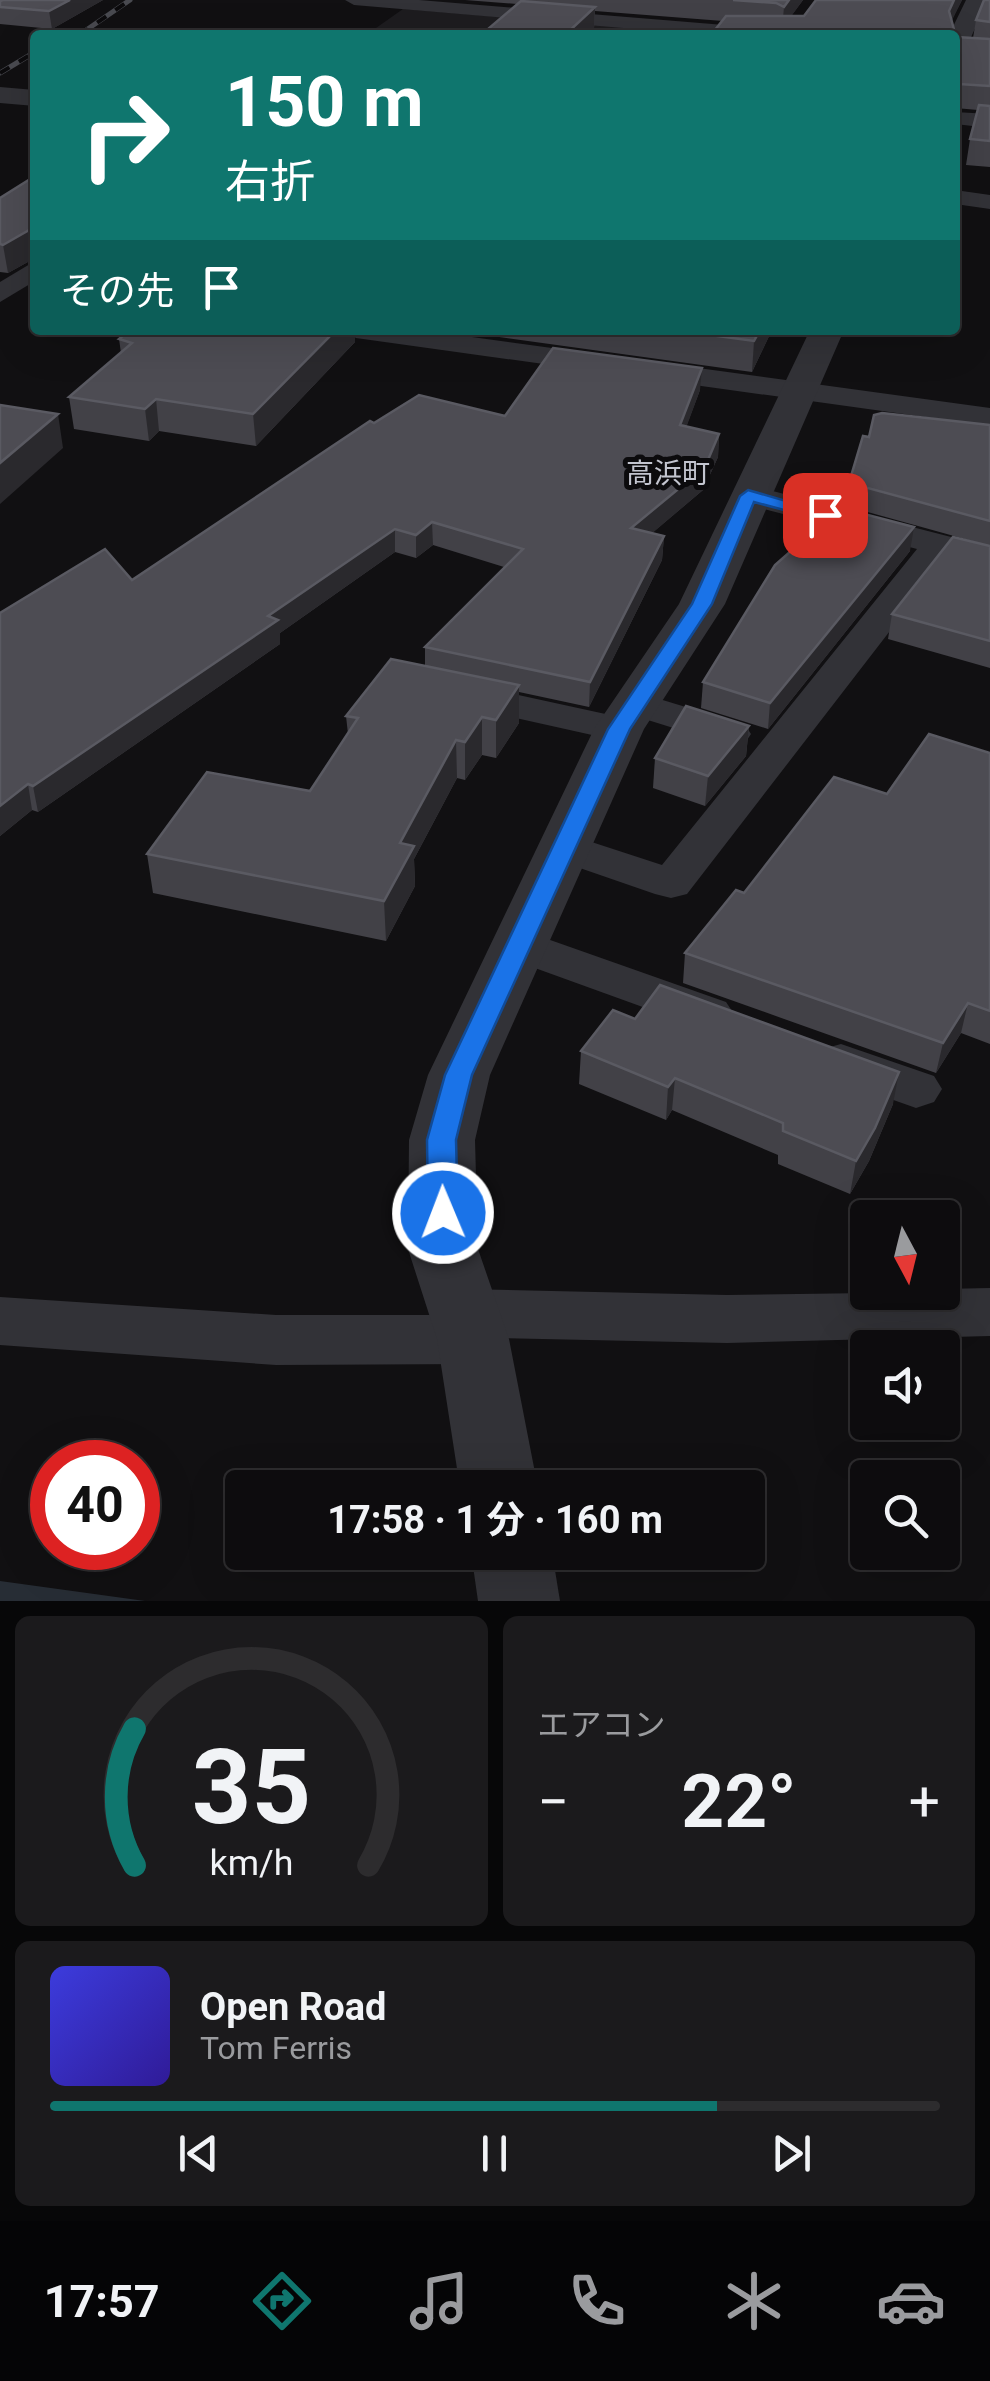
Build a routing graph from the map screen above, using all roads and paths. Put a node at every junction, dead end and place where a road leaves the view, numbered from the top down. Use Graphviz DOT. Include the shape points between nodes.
graph roads {
  1 [pos="354,0"];
  2 [pos="540,0"];
  3 [pos="977,0"];
  4 [pos="417,2"];
  5 [pos="523,14"];
  6 [pos="741,30"];
  7 [pos="961,49"];
  8 [pos="0,94"];
  9 [pos="30,97"];
  10 [pos="960,118"];
  11 [pos="990,121"];
  12 [pos="960,197"];
  13 [pos="990,202"];
  14 [pos="30,273"];
  15 [pos="11,290"];
  16 [pos="394,335"];
  17 [pos="825,335"];
  18 [pos="800,391"];
  19 [pos="990,416"];
  20 [pos="748,496"];
  21 [pos="939,545"];
  22 [pos="990,558"];
  23 [pos="429,688"];
  24 [pos="626,716"];
  25 [pos="779,750"];
  26 [pos="564,847"];
  27 [pos="519,944"];
  28 [pos="754,1030"];
  29 [pos="808,1050"];
  30 [pos="916,1089"];
  31 [pos="977,1309"];
  32 [pos="0,1321"];
  33 [pos="471,1338"];
  34 [pos="496,1470"];
  35 [pos="514,1570"];
  36 [pos="520,1601"];
  1 -- 4 [label="street"];
  2 -- 5 [label="street"];
  3 -- 7 [label="street"];
  4 -- 5 [label="street"];
  5 -- 6 [label="street" via="667,19"];
  8 -- 9 [label="street"];
  10 -- 11 [label="street"];
  12 -- 13 [label="street"];
  14 -- 15 [label="street"];
  16 -- 18 [label="street"];
  17 -- 18 [label="street"];
  18 -- 19 [label="street"];
  18 -- 20 [label="street"];
  20 -- 21 [label="street"];
  20 -- 24 [label="street" via="702,604"];
  21 -- 22 [label="street"];
  21 -- 25 [label="street"];
  23 -- 24 [label="street"];
  24 -- 25 [label="street"];
  24 -- 26 [label="street"];
  25 -- 26 [label="street" via="671,884"];
  26 -- 27 [label="street"];
  27 -- 28 [label="street"];
  27 -- 33 [label="street" via="459,1075 442,1140 443,1249"];
  29 -- 30 [label="street"];
  31 -- 33 [label="street"];
  32 -- 33 [label="street" via="276,1340"];
  33 -- 34 [label="street"];
  35 -- 36 [label="street"];
}
